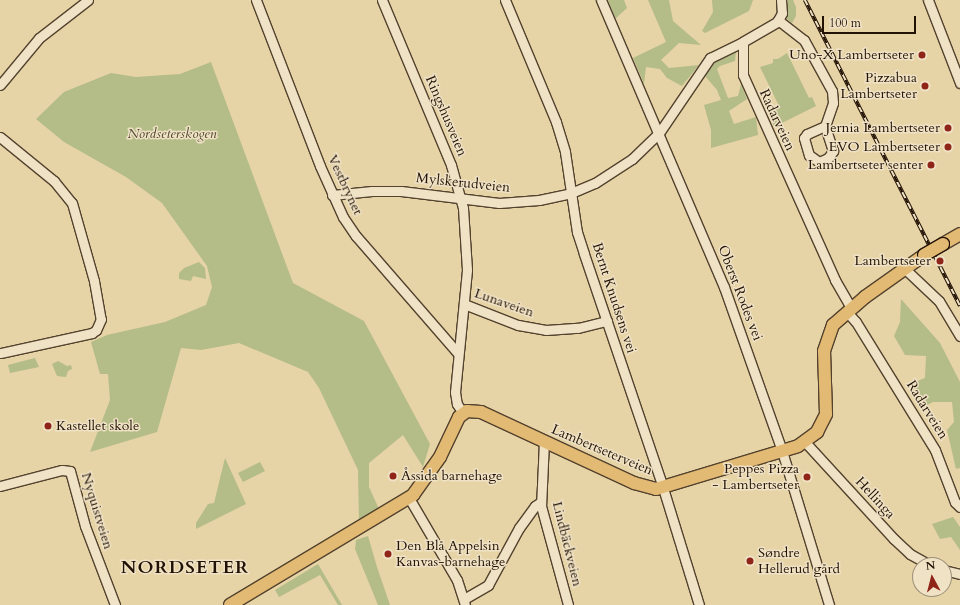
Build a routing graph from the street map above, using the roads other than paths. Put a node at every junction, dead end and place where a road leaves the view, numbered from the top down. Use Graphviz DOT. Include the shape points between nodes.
graph roads {
  1 [pos="256,0"];
  2 [pos="382,0"];
  3 [pos="505,0"];
  4 [pos="601,0"];
  5 [pos="781,0"];
  6 [pos="928,0"];
  7 [pos="80,2"];
  8 [pos="778,20"];
  9 [pos="743,42"];
  10 [pos="960,83"];
  11 [pos="0,85"];
  12 [pos="825,126"];
  13 [pos="658,133"];
  14 [pos="0,137"];
  15 [pos="571,193"];
  16 [pos="332,195"];
  17 [pos="462,199"];
  18 [pos="960,234"];
  19 [pos="904,268"];
  20 [pos="464,304"];
  21 [pos="849,310"];
  22 [pos="607,321"];
  23 [pos="960,336"];
  24 [pos="457,352"];
  25 [pos="0,353"];
  26 [pos="463,413"];
  27 [pos="544,441"];
  28 [pos="805,442"];
  29 [pos="782,451"];
  30 [pos="0,486"];
  31 [pos="663,488"];
  32 [pos="409,498"];
  33 [pos="541,502"];
  34 [pos="960,507"];
  35 [pos="915,557"];
  36 [pos="465,602"];
  37 [pos="115,605"];
  38 [pos="230,605"];
  39 [pos="568,605"];
  40 [pos="699,605"];
  41 [pos="829,605"];
  1 -- 16 [label="street, Vestbrynet"];
  2 -- 17 [label="street, Ringshusveien" via="451,165"];
  3 -- 15 [label="street, Bernt Knudsens vei" via="552,108 565,152"];
  4 -- 13 [label="street, Oberst Rodes vei"];
  5 -- 8 [label="street" via="782,13"];
  6 -- 10 [label="street"];
  7 -- 11 [label="street" via="39,38"];
  8 -- 9 [label="street"];
  8 -- 12 [label="street" via="804,40 832,91 833,103"];
  9 -- 13 [label="street, Mylskerudveien" via="710,58"];
  9 -- 21 [label="street, Radarveien" via="741,65 749,92"];
  13 -- 15 [label="street, Mylskerudveien" via="618,169"];
  13 -- 29 [label="street, Oberst Rodes vei" via="715,264"];
  14 -- 25 [label="street" via="54,181 72,203 94,281 101,319 92,333"];
  15 -- 17 [label="street, Mylskerudveien" via="514,202"];
  15 -- 22 [label="street, Bernt Knudsens vei" via="579,239"];
  16 -- 17 [label="street, Mylskerudveien" via="401,191"];
  16 -- 24 [label="street, Vestbrynet" via="356,236"];
  17 -- 20 [label="street, Ringshusveien" via="468,255"];
  18 -- 19 [label="main road, Lambertseterveien, bridge"];
  19 -- 21 [label="main road, Lambertseterveien"];
  19 -- 23 [label="street" via="939,301"];
  20 -- 22 [label="street, Lunaveien" via="518,325 546,330 578,328"];
  20 -- 24 [label="street, Ringshusveien"];
  21 -- 28 [label="main road, Lambertseterveien" via="833,325 826,340 824,352 827,404 817,432"];
  21 -- 34 [label="street, Radarveien" via="935,450 955,502"];
  22 -- 31 [label="street, Bernt Knudsens vei"];
  24 -- 26 [label="street, Ringshusveien" via="455,392 457,404"];
  26 -- 27 [label="main road, Lambertseterveien" via="481,412"];
  26 -- 32 [label="main road" via="432,470"];
  27 -- 31 [label="main road, Lambertseterveien" via="639,485"];
  27 -- 33 [label="street, Lindbäckveien"];
  28 -- 29 [label="main road, Lambertseterveien"];
  28 -- 35 [label="street, Hellinga" via="894,539"];
  29 -- 31 [label="main road, Lambertseterveien"];
  29 -- 41 [label="street, Oberst Rodes vei"];
  30 -- 37 [label="street, Nyquistveien" via="62,470 70,471 85,526"];
  31 -- 40 [label="street, Bernt Knudsens vei"];
  32 -- 36 [label="street" via="457,580"];
  32 -- 38 [label="main road"];
  33 -- 36 [label="street" via="534,506 523,522 488,585"];
  33 -- 39 [label="street, Lindbäckveien"];
}
